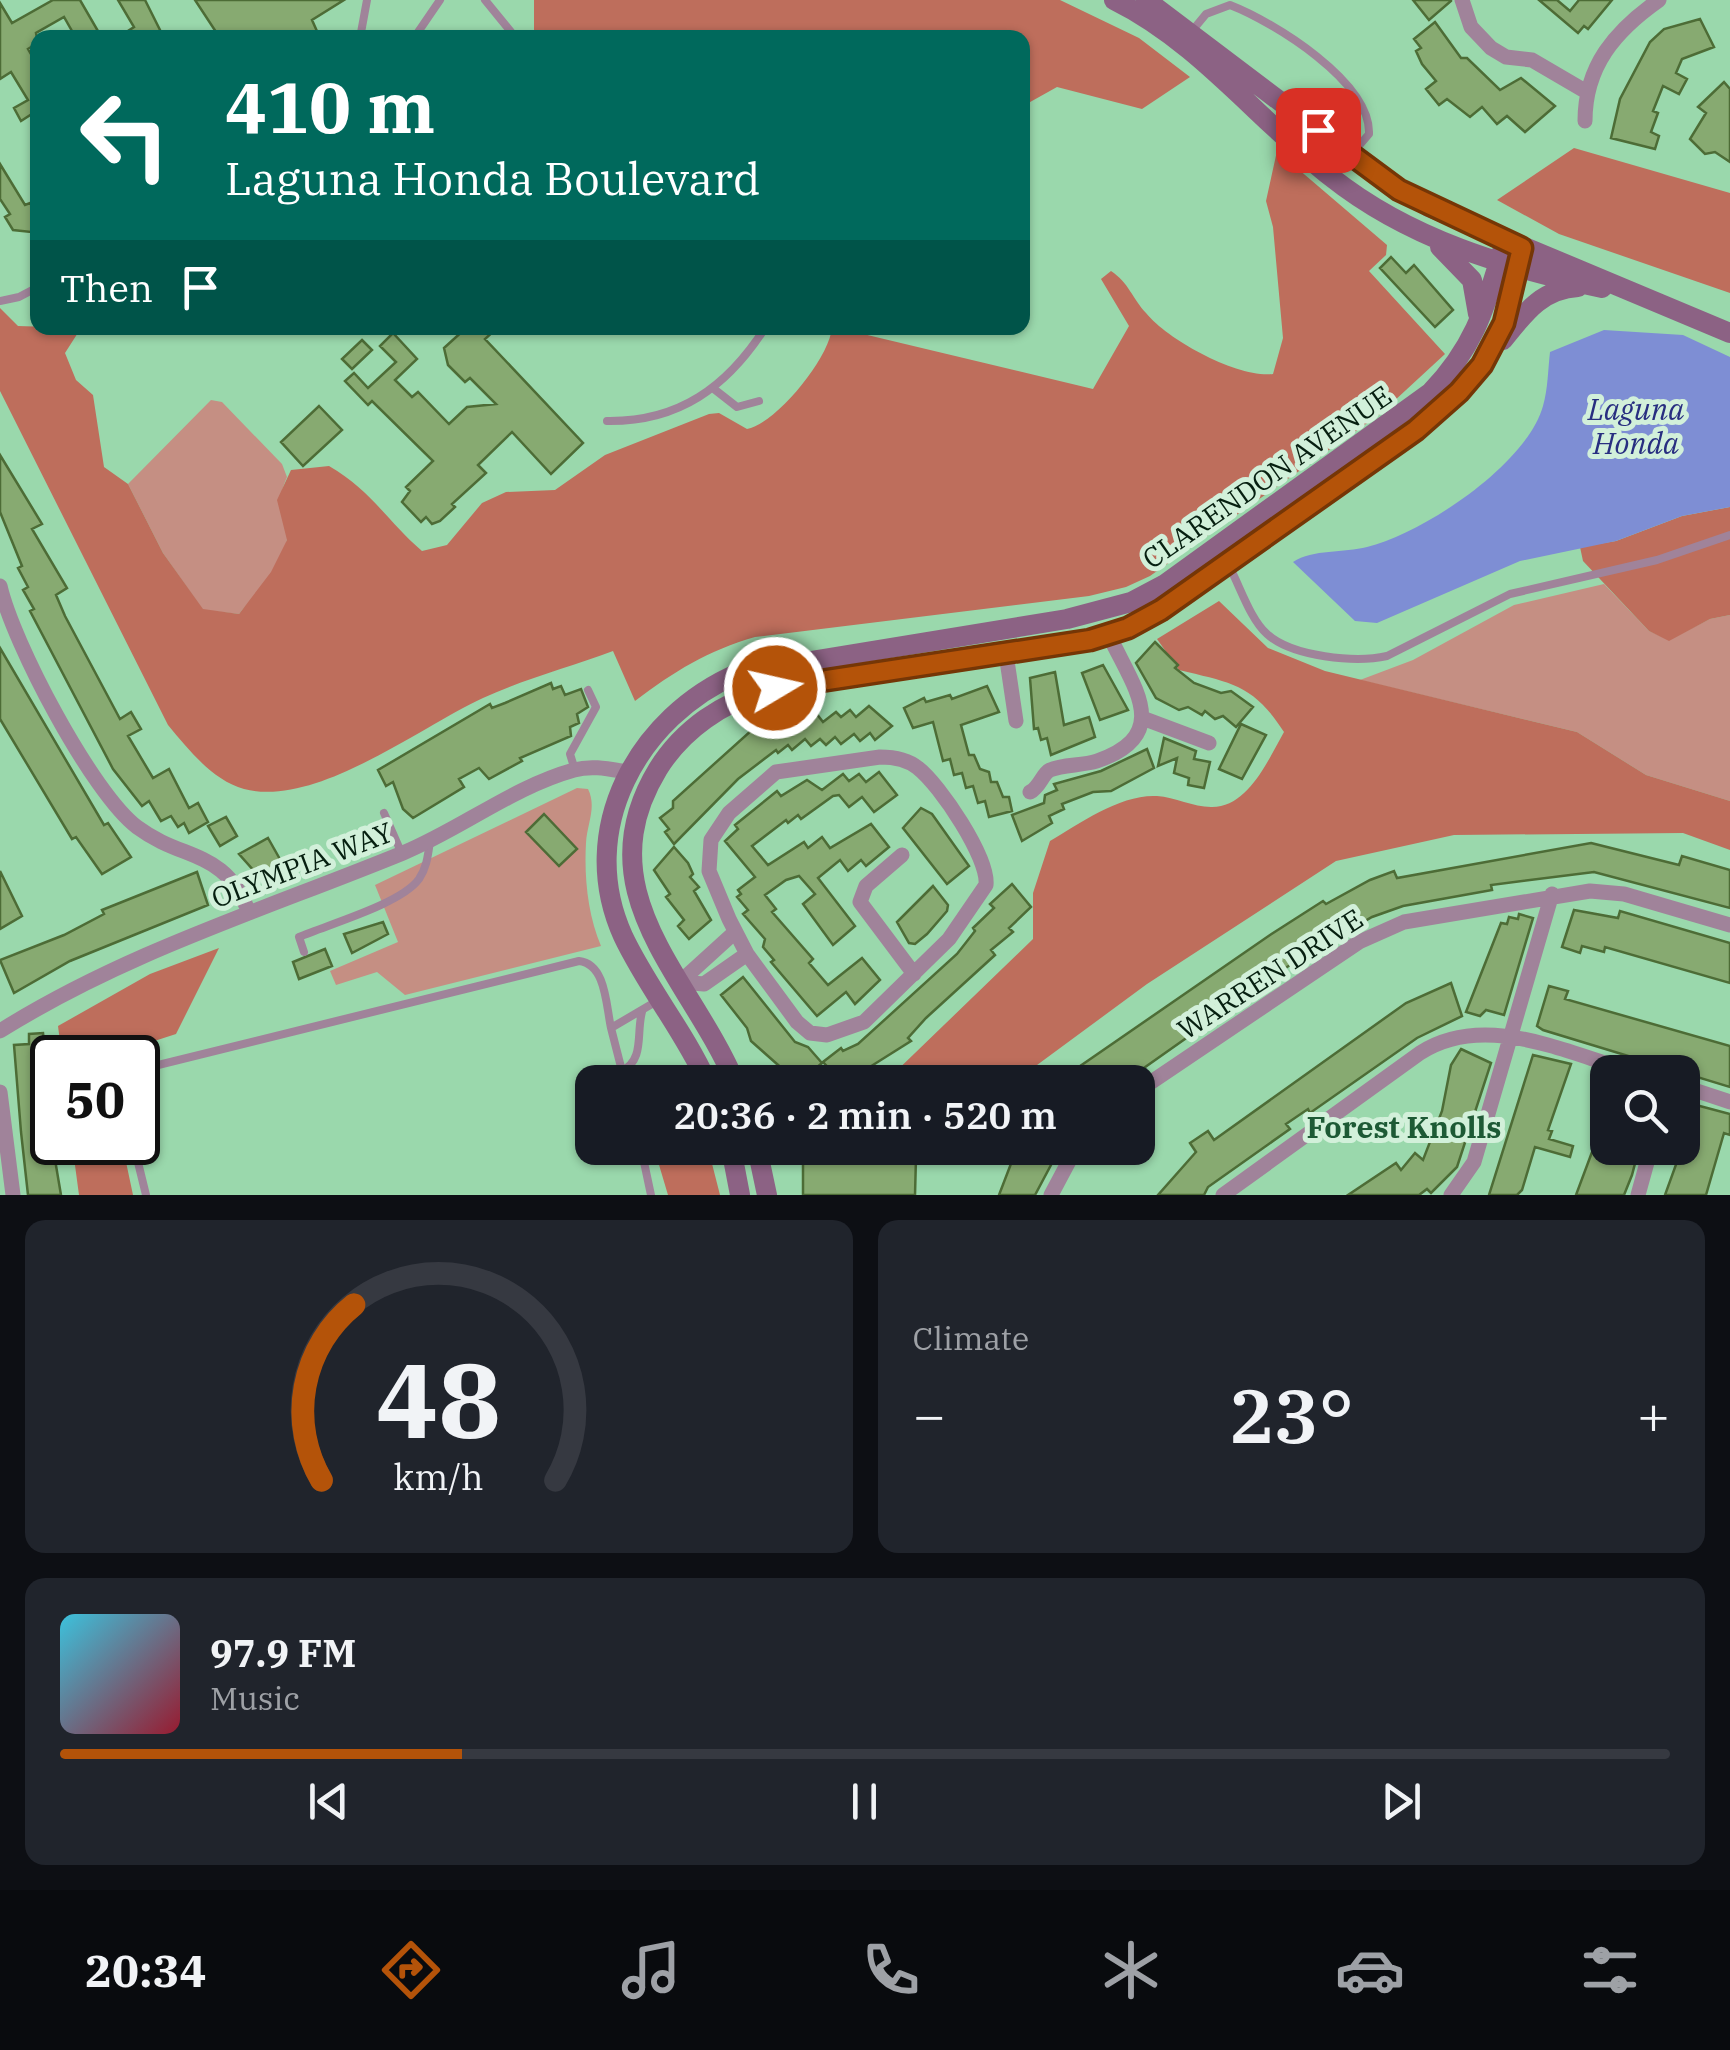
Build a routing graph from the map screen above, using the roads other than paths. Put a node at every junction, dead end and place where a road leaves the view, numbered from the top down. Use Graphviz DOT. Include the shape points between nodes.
graph roads {
  1 [pos="367,0"];
  2 [pos="430,0"];
  3 [pos="440,0"];
  4 [pos="482,0"];
  5 [pos="1114,0"];
  6 [pos="1146,0"];
  7 [pos="1462,0"];
  8 [pos="1659,0"];
  9 [pos="426,14"];
  10 [pos="361,30"];
  11 [pos="418,30"];
  12 [pos="509,30"];
  13 [pos="1192,32"];
  14 [pos="1585,91"];
  15 [pos="1585,122"];
  16 [pos="1291,143"];
  17 [pos="1352,155"];
  18 [pos="1386,216"];
  19 [pos="1514,245"];
  20 [pos="1508,266"];
  21 [pos="1593,286"];
  22 [pos="30,292"];
  23 [pos="1658,300"];
  24 [pos="0,301"];
  25 [pos="1730,333"];
  26 [pos="1476,334"];
  27 [pos="761,335"];
  28 [pos="1482,365"];
  29 [pos="714,389"];
  30 [pos="759,401"];
  31 [pos="606,421"];
  32 [pos="1730,535"];
  33 [pos="1228,564"];
  34 [pos="0,586"];
  35 [pos="1035,624"];
  36 [pos="969,634"];
  37 [pos="1109,635"];
  38 [pos="1006,654"];
  39 [pos="588,690"];
  40 [pos="1145,719"];
  41 [pos="1016,721"];
  42 [pos="1209,743"];
  43 [pos="675,746"];
  44 [pos="575,770"];
  45 [pos="626,772"];
  46 [pos="1030,792"];
  47 [pos="640,809"];
  48 [pos="384,813"];
  49 [pos="430,841"];
  50 [pos="402,854"];
  51 [pos="902,856"];
  52 [pos="1552,894"];
  53 [pos="249,913"];
  54 [pos="1730,924"];
  55 [pos="735,932"];
  56 [pos="304,952"];
  57 [pos="747,954"];
  58 [pos="640,966"];
  59 [pos="914,974"];
  60 [pos="680,982"];
  61 [pos="661,999"];
  62 [pos="642,1012"];
  63 [pos="611,1028"];
  64 [pos="679,1028"];
  65 [pos="0,1031"];
  66 [pos="1510,1037"];
  67 [pos="1590,1060"];
  68 [pos="160,1065"];
  69 [pos="620,1065"];
  70 [pos="631,1065"];
  71 [pos="699,1065"];
  72 [pos="725,1065"];
  73 [pos="1155,1080"];
  74 [pos="0,1092"];
  75 [pos="1700,1092"];
  76 [pos="1730,1102"];
  77 [pos="139,1165"];
  78 [pos="645,1165"];
  79 [pos="734,1165"];
  80 [pos="761,1165"];
  81 [pos="1067,1165"];
  82 [pos="1647,1165"];
  83 [pos="13,1195"];
  84 [pos="146,1195"];
  85 [pos="652,1195"];
  86 [pos="740,1195"];
  87 [pos="767,1195"];
  88 [pos="1051,1195"];
  89 [pos="1223,1195"];
  90 [pos="1451,1195"];
  91 [pos="1638,1195"];
  1 -- 10 [label="lane"];
  2 -- 9 [label="lane"];
  3 -- 9 [label="lane"];
  4 -- 12 [label="lane"];
  5 -- 16 [label="main road" via="1189,46"];
  6 -- 13 [label="main road"];
  7 -- 14 [label="street" via="1471,27 1490,48 1532,60"];
  8 -- 14 [label="street" via="1623,25"];
  9 -- 11 [label="lane"];
  13 -- 17 [label="main road"];
  13 -- 17 [label="lane" via="1206,14 1230,5 1300,40 1366,108 1369,134"];
  14 -- 15 [label="street"];
  16 -- 17 [label="main road" via="1307,140 1331,160"];
  16 -- 18 [label="main road"];
  17 -- 19 [label="main road" via="1429,208"];
  18 -- 20 [label="main road"];
  18 -- 26 [label="main road" via="1463,266 1478,303"];
  19 -- 20 [label="main road, CLARENDON AVENUE"];
  19 -- 23 [label="main road"];
  20 -- 21 [label="main road"];
  20 -- 26 [label="main road, CLARENDON AVENUE"];
  20 -- 28 [label="main road, CLARENDON AVENUE" via="1508,310"];
  21 -- 23 [label="main road"];
  21 -- 28 [label="main road" via="1564,288 1537,301"];
  22 -- 24 [label="lane"];
  23 -- 25 [label="main road"];
  26 -- 35 [label="main road, CLARENDON AVENUE" via="1450,373 1406,414 1165,584 1100,612"];
  27 -- 29 [label="lane"];
  28 -- 33 [label="main road, CLARENDON AVENUE" via="1422,425"];
  29 -- 30 [label="lane" via="737,406"];
  29 -- 31 [label="lane" via="674,412"];
  32 -- 33 [label="lane" via="1657,560 1510,594 1366,661 1285,645 1265,633"];
  33 -- 37 [label="main road, CLARENDON AVENUE" via="1148,619"];
  34 -- 53 [label="street" via="17,636 111,802 154,838 225,872"];
  35 -- 36 [label="main road, CLARENDON AVENUE"];
  35 -- 38 [label="main road"];
  36 -- 38 [label="main road"];
  36 -- 45 [label="main road, CLARENDON AVENUE" via="739,672 707,686 676,712"];
  37 -- 38 [label="main road, CLARENDON AVENUE"];
  37 -- 40 [label="street"];
  38 -- 41 [label="street"];
  38 -- 43 [label="main road, CLARENDON AVENUE" via="767,690 714,712"];
  39 -- 44 [label="lane" via="596,708 570,754"];
  40 -- 42 [label="street"];
  40 -- 46 [label="street" via="1119,750 1046,772"];
  43 -- 45 [label="main road"];
  43 -- 47 [label="main road, CLARENDON AVENUE"];
  44 -- 45 [label="street, OLYMPIA WAY"];
  44 -- 49 [label="street, OLYMPIA WAY"];
  45 -- 47 [label="main road"];
  45 -- 58 [label="main road, CLARENDON AVENUE" via="611,822 607,872 618,922"];
  47 -- 60 [label="main road, CLARENDON AVENUE" via="632,857 636,895 650,934"];
  48 -- 50 [label="lane"];
  49 -- 50 [label="street, OLYMPIA WAY"];
  49 -- 56 [label="lane" via="427,865 410,889 298,937"];
  50 -- 53 [label="street, OLYMPIA WAY"];
  51 -- 59 [label="street" via="866,886 860,902"];
  52 -- 54 [label="street, WARREN DRIVE" via="1608,892"];
  52 -- 66 [label="street"];
  52 -- 73 [label="street, WARREN DRIVE" via="1374,934"];
  53 -- 65 [label="street, OLYMPIA WAY" via="124,962"];
  55 -- 57 [label="street"];
  55 -- 59 [label="street" via="708,864 710,840 723,820 784,769 900,759 924,773 987,874 968,916"];
  55 -- 60 [label="street"];
  57 -- 59 [label="street" via="802,1026 821,1035 858,1026"];
  57 -- 60 [label="street" via="704,984"];
  58 -- 60 [label="main road"];
  58 -- 61 [label="main road, CLARENDON AVENUE"];
  60 -- 64 [label="main road"];
  60 -- 72 [label="main road, CLARENDON AVENUE"];
  61 -- 62 [label="lane"];
  61 -- 64 [label="main road, CLARENDON AVENUE"];
  62 -- 63 [label="lane"];
  62 -- 70 [label="lane"];
  63 -- 68 [label="lane" via="598,971 579,961"];
  63 -- 69 [label="lane"];
  64 -- 71 [label="main road, CLARENDON AVENUE"];
  66 -- 67 [label="street"];
  66 -- 89 [label="street" via="1476,1032 1442,1040"];
  66 -- 90 [label="street" via="1471,1170"];
  74 -- 83 [label="street"];
  75 -- 76 [label="street"];
  77 -- 84 [label="lane"];
  78 -- 85 [label="lane"];
  79 -- 86 [label="main road"];
  80 -- 87 [label="main road"];
  81 -- 88 [label="street"];
  82 -- 91 [label="street"];
}
